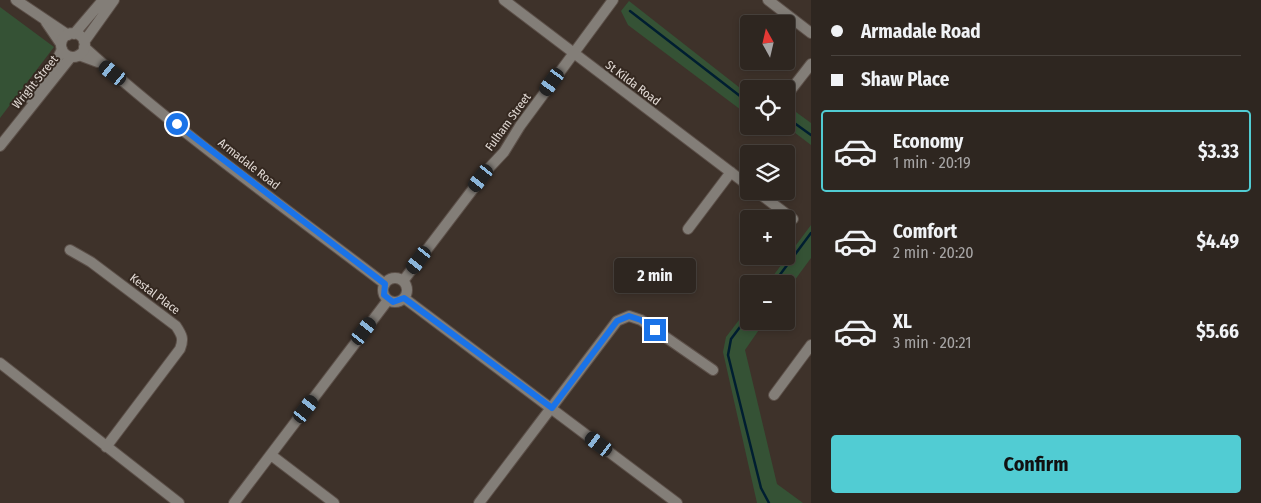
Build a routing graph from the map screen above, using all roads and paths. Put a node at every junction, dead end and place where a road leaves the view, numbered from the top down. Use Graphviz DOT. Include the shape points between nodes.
graph roads {
  1 [pos="16,0"];
  2 [pos="104,0"];
  3 [pos="114,0"];
  4 [pos="504,0"];
  5 [pos="613,0"];
  6 [pos="768,0"];
  7 [pos="46,21"];
  8 [pos="811,33"];
  9 [pos="71,34"];
  10 [pos="61,47"];
  11 [pos="79,50"];
  12 [pos="573,53"];
  13 [pos="811,64"];
  14 [pos="795,85"];
  15 [pos="0,136"];
  16 [pos="0,146"];
  17 [pos="731,172"];
  18 [pos="740,179"];
  19 [pos="768,200"];
  20 [pos="782,210"];
  21 [pos="688,229"];
  22 [pos="70,250"];
  23 [pos="403,281"];
  24 [pos="385,284"];
  25 [pos="404,298"];
  26 [pos="388,300"];
  27 [pos="811,345"];
  28 [pos="0,363"];
  29 [pos="713,370"];
  30 [pos="774,395"];
  31 [pos="552,408"];
  32 [pos="106,447"];
  33 [pos="271,456"];
  34 [pos="180,503"];
  35 [pos="234,503"];
  36 [pos="334,503"];
  37 [pos="479,503"];
  38 [pos="677,503"];
  1 -- 7 [label="street"];
  2 -- 9 [label="street"];
  3 -- 11 [label="street, Wright Street"];
  4 -- 12 [label="street, St Kilda Road"];
  5 -- 12 [label="street, Fulham Street"];
  6 -- 8 [label="street"];
  7 -- 9 [label="street"];
  7 -- 10 [label="street"];
  9 -- 10 [label="street, Wright Street"];
  9 -- 11 [label="street" via="80,36"];
  10 -- 11 [label="street"];
  10 -- 15 [label="street, Wright Street" via="55,64"];
  11 -- 16 [label="street, Wright Street"];
  11 -- 24 [label="street, Armadale Road" via="99,62"];
  12 -- 17 [label="street, St Kilda Road"];
  12 -- 23 [label="street, Fulham Street" via="504,152"];
  13 -- 14 [label="street"];
  17 -- 18 [label="street, St Kilda Road"];
  17 -- 21 [label="street"];
  19 -- 20 [label="street"];
  22 -- 32 [label="street, Kestal Place" via="176,326 183,342"];
  23 -- 24 [label="street" via="390,279"];
  23 -- 25 [label="street" via="407,286"];
  24 -- 26 [label="street" via="384,295"];
  25 -- 26 [label="street" via="393,302"];
  25 -- 31 [label="street"];
  26 -- 33 [label="street"];
  27 -- 30 [label="street"];
  28 -- 32 [label="street"];
  29 -- 31 [label="street" via="641,320 629,316 617,321"];
  31 -- 37 [label="street"];
  31 -- 38 [label="street"];
  32 -- 34 [label="street"];
  33 -- 35 [label="street"];
  33 -- 36 [label="street"];
}
